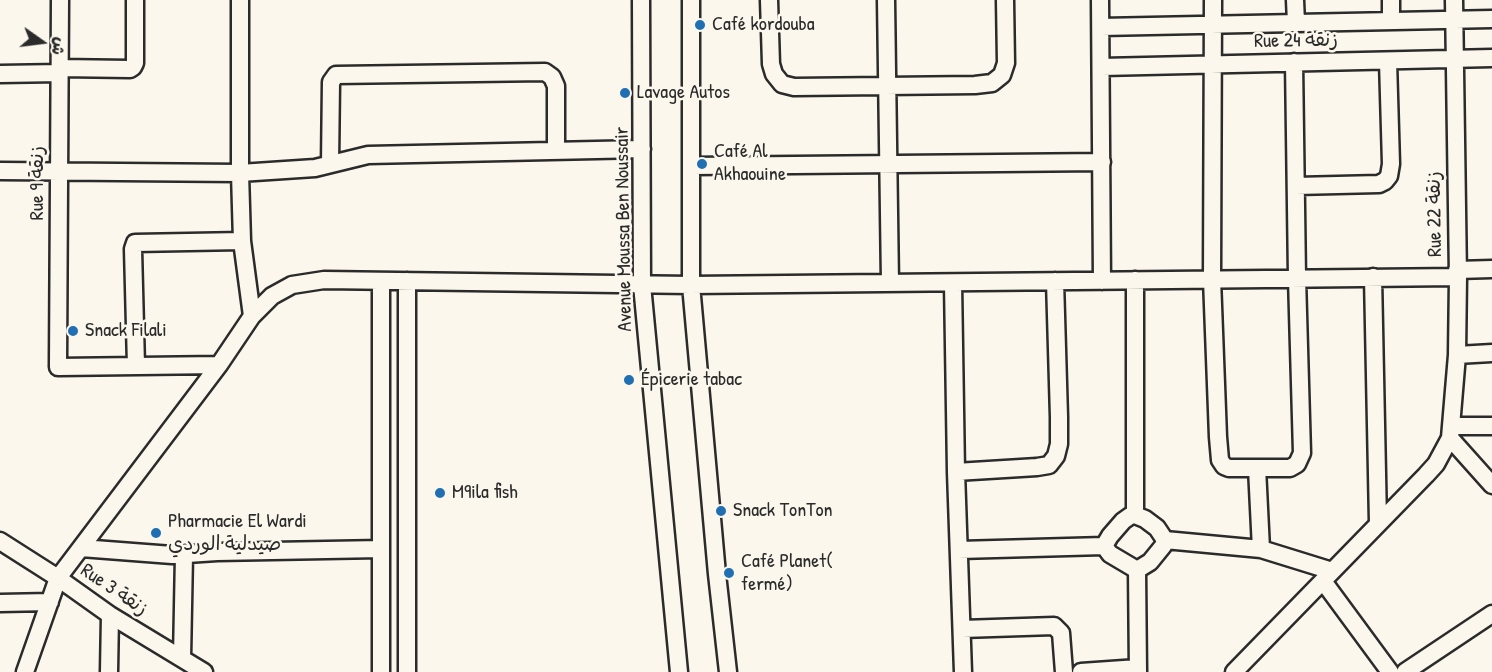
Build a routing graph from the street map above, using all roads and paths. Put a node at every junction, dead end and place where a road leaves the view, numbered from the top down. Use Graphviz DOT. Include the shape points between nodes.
graph roads {
  1 [pos="60,0"];
  2 [pos="135,0"];
  3 [pos="240,0"];
  4 [pos="641,0"];
  5 [pos="691,0"];
  6 [pos="769,0"];
  7 [pos="886,0"];
  8 [pos="1005,0"];
  9 [pos="1100,0"];
  10 [pos="1213,0"];
  11 [pos="1295,0"];
  12 [pos="1391,0"];
  13 [pos="1454,0"];
  14 [pos="1492,19"];
  15 [pos="1455,20"];
  16 [pos="1391,21"];
  17 [pos="1296,23"];
  18 [pos="1213,25"];
  19 [pos="1101,27"];
  20 [pos="1492,58"];
  21 [pos="1454,59"];
  22 [pos="1388,61"];
  23 [pos="1294,62"];
  24 [pos="1213,64"];
  25 [pos="1102,67"];
  26 [pos="60,70"];
  27 [pos="0,74"];
  28 [pos="888,86"];
  29 [pos="642,149"];
  30 [pos="556,151"];
  31 [pos="1102,162"];
  32 [pos="330,164"];
  33 [pos="890,164"];
  34 [pos="692,166"];
  35 [pos="60,170"];
  36 [pos="0,171"];
  37 [pos="240,173"];
  38 [pos="1296,186"];
  39 [pos="242,241"];
  40 [pos="1492,269"];
  41 [pos="1457,274"];
  42 [pos="1297,278"];
  43 [pos="1373,278"];
  44 [pos="1212,279"];
  45 [pos="1135,280"];
  46 [pos="381,281"];
  47 [pos="407,281"];
  48 [pos="1055,281"];
  49 [pos="1102,281"];
  50 [pos="890,283"];
  51 [pos="953,283"];
  52 [pos="642,285"];
  53 [pos="691,285"];
  54 [pos="252,316"];
  55 [pos="1492,352"];
  56 [pos="1457,355"];
  57 [pos="219,365"];
  58 [pos="136,366"];
  59 [pos="1492,426"];
  60 [pos="1451,432"];
  61 [pos="1257,468"];
  62 [pos="956,472"];
  63 [pos="1492,485"];
  64 [pos="1135,514"];
  65 [pos="1378,523"];
  66 [pos="1165,540"];
  67 [pos="0,541"];
  68 [pos="1104,546"];
  69 [pos="81,548"];
  70 [pos="381,549"];
  71 [pos="1261,549"];
  72 [pos="959,550"];
  73 [pos="184,555"];
  74 [pos="1137,570"];
  75 [pos="1328,576"];
  76 [pos="58,578"];
  77 [pos="50,602"];
  78 [pos="0,603"];
  79 [pos="1492,614"];
  80 [pos="111,615"];
  81 [pos="962,629"];
  82 [pos="182,658"];
  83 [pos="1381,668"];
  84 [pos="1138,670"];
  85 [pos="26,672"];
  86 [pos="109,672"];
  87 [pos="204,672"];
  88 [pos="381,672"];
  89 [pos="407,672"];
  90 [pos="679,672"];
  91 [pos="728,672"];
  92 [pos="963,672"];
  93 [pos="1064,672"];
  94 [pos="1081,672"];
  95 [pos="1234,672"];
  96 [pos="1405,672"];
  1 -- 26 [label="street, Rue 9 زنقة"];
  2 -- 26 [label="street" via="135,63 130,69"];
  3 -- 37 [label="street"];
  4 -- 29 [label="street, Avenue Moussa Ben Noussair"];
  5 -- 34 [label="street"];
  6 -- 28 [label="street" via="771,64 782,84"];
  7 -- 28 [label="street"];
  8 -- 28 [label="street" via="1006,63 1002,75 992,83"];
  9 -- 19 [label="street"];
  10 -- 18 [label="street"];
  11 -- 17 [label="street"];
  12 -- 16 [label="street"];
  13 -- 15 [label="street, Rue 22 زنقة"];
  14 -- 15 [label="street, Rue 24 زنقة"];
  15 -- 16 [label="street, Rue 24 زنقة"];
  15 -- 21 [label="street, Rue 22 زنقة"];
  16 -- 17 [label="street, Rue 24 زنقة"];
  17 -- 18 [label="street, Rue 24 زنقة"];
  18 -- 19 [label="street, Rue 24 زنقة"];
  18 -- 24 [label="street"];
  19 -- 25 [label="street"];
  20 -- 21 [label="street, Rue 24 زنقة"];
  21 -- 22 [label="street, Rue 24 زنقة"];
  21 -- 41 [label="street, Rue 22 زنقة"];
  22 -- 23 [label="street, Rue 24 زنقة"];
  22 -- 38 [label="street" via="1391,164 1386,181"];
  23 -- 24 [label="street, Rue 24 زنقة"];
  23 -- 38 [label="street"];
  24 -- 25 [label="street, Rue 24 زنقة"];
  24 -- 44 [label="street"];
  25 -- 31 [label="street"];
  26 -- 27 [label="street"];
  26 -- 35 [label="street, Rue 9 زنقة"];
  28 -- 33 [label="street"];
  29 -- 30 [label="street"];
  29 -- 52 [label="street, Avenue Moussa Ben Noussair"];
  30 -- 32 [label="street" via="368,154"];
  30 -- 32 [label="street" via="556,86 545,72 336,75 331,82"];
  31 -- 33 [label="street"];
  31 -- 49 [label="street"];
  32 -- 37 [label="street"];
  33 -- 34 [label="street"];
  33 -- 50 [label="street"];
  34 -- 53 [label="street"];
  35 -- 36 [label="street"];
  35 -- 37 [label="street"];
  35 -- 58 [label="street, Rue 9 زنقة" via="58,367"];
  37 -- 39 [label="street"];
  38 -- 42 [label="street"];
  39 -- 54 [label="street"];
  39 -- 58 [label="street" via="135,243"];
  40 -- 41 [label="street"];
  41 -- 43 [label="street"];
  41 -- 56 [label="street, Rue 22 زنقة"];
  42 -- 43 [label="street"];
  42 -- 44 [label="street"];
  42 -- 61 [label="street" via="1302,453 1290,468"];
  43 -- 65 [label="street"];
  44 -- 45 [label="street"];
  44 -- 61 [label="street" via="1220,460 1229,468"];
  45 -- 49 [label="street"];
  45 -- 64 [label="street"];
  46 -- 47 [label="street"];
  46 -- 54 [label="street" via="324,280 292,285 272,296"];
  46 -- 70 [label="street"];
  47 -- 52 [label="street"];
  47 -- 89 [label="street"];
  48 -- 49 [label="street"];
  48 -- 51 [label="street"];
  48 -- 62 [label="street" via="1059,417 1056,456 1049,465"];
  50 -- 51 [label="street"];
  50 -- 53 [label="street"];
  51 -- 62 [label="street"];
  52 -- 53 [label="street"];
  52 -- 90 [label="street, Avenue Moussa Ben Noussair"];
  53 -- 91 [label="street"];
  54 -- 57 [label="street"];
  55 -- 56 [label="street"];
  56 -- 60 [label="street, Rue 22 زنقة"];
  57 -- 58 [label="street"];
  57 -- 69 [label="street"];
  59 -- 60 [label="street"];
  60 -- 63 [label="street"];
  60 -- 65 [label="street" via="1436,464"];
  61 -- 71 [label="street"];
  62 -- 72 [label="street"];
  64 -- 66 [label="street" via="1157,528"];
  64 -- 68 [label="street" via="1124,521"];
  65 -- 75 [label="street"];
  66 -- 71 [label="street"];
  66 -- 74 [label="street" via="1150,562"];
  67 -- 76 [label="street, Rue 3 زنقة"];
  68 -- 72 [label="street"];
  68 -- 74 [label="street"];
  69 -- 73 [label="street"];
  69 -- 76 [label="street"];
  70 -- 73 [label="street"];
  70 -- 88 [label="street"];
  71 -- 75 [label="street"];
  72 -- 81 [label="street"];
  73 -- 82 [label="street"];
  74 -- 84 [label="street"];
  75 -- 83 [label="street"];
  75 -- 95 [label="street"];
  76 -- 77 [label="street"];
  76 -- 80 [label="street, Rue 3 زنقة"];
  77 -- 78 [label="street"];
  77 -- 85 [label="street"];
  79 -- 96 [label="street"];
  80 -- 82 [label="street, Rue 3 زنقة"];
  80 -- 86 [label="street"];
  81 -- 92 [label="street"];
  81 -- 93 [label="street" via="1054,626 1061,633"];
  82 -- 87 [label="street, Rue 3 زنقة"];
  84 -- 94 [label="street"];
}
